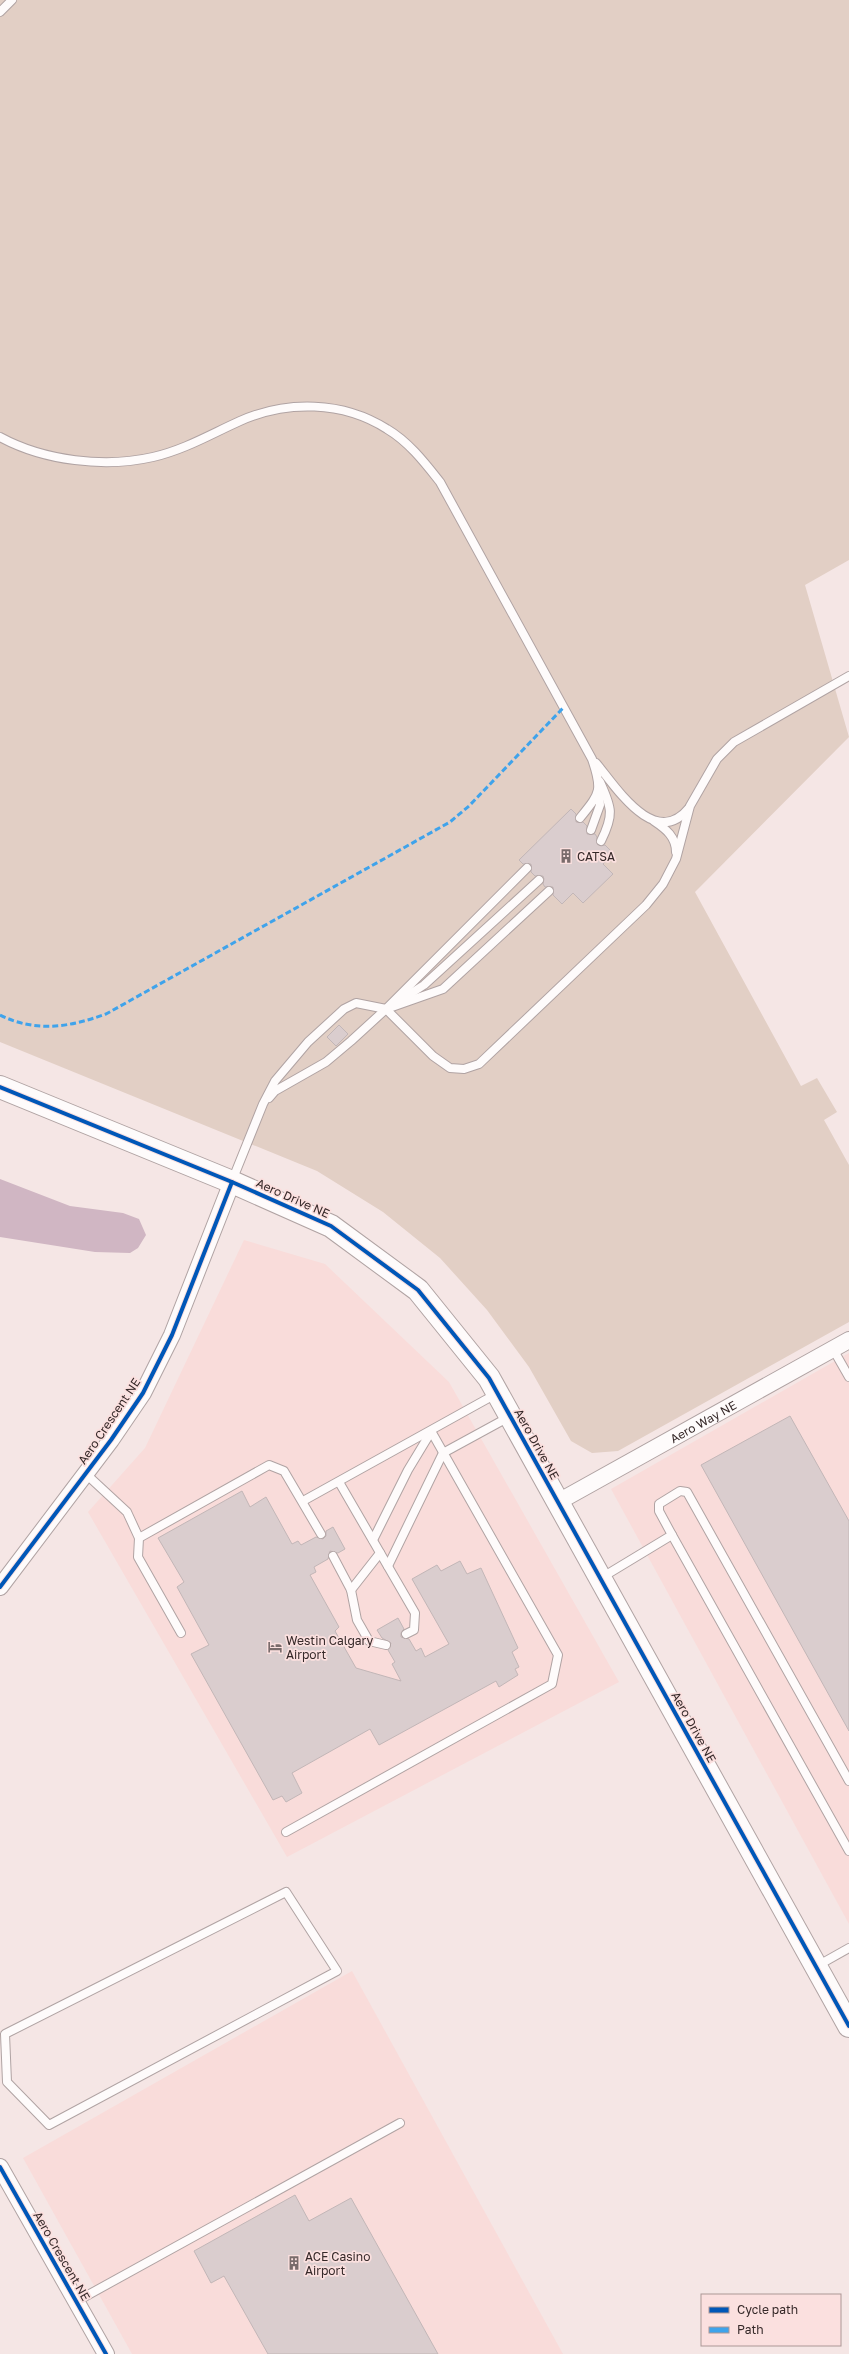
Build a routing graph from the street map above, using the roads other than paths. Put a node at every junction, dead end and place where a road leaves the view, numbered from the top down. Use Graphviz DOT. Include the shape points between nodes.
graph roads {
  1 [pos="12,0"];
  2 [pos="0,12"];
  3 [pos="0,437"];
  4 [pos="849,676"];
  5 [pos="592,759"];
  6 [pos="599,785"];
  7 [pos="690,806"];
  8 [pos="580,818"];
  9 [pos="652,820"];
  10 [pos="591,830"];
  11 [pos="601,841"];
  12 [pos="676,859"];
  13 [pos="527,868"];
  14 [pos="539,880"];
  15 [pos="549,891"];
  16 [pos="386,1009"];
  17 [pos="0,1087"];
  18 [pos="263,1104"];
  19 [pos="232,1182"];
  20 [pos="849,1340"];
  21 [pos="833,1349"];
  22 [pos="849,1377"];
  23 [pos="498,1393"];
  24 [pos="510,1416"];
  25 [pos="431,1431"];
  26 [pos="443,1453"];
  27 [pos="86,1474"];
  28 [pos="339,1482"];
  29 [pos="303,1501"];
  30 [pos="558,1502"];
  31 [pos="321,1534"];
  32 [pos="672,1535"];
  33 [pos="139,1538"];
  34 [pos="373,1540"];
  35 [pos="380,1553"];
  36 [pos="333,1556"];
  37 [pos="388,1566"];
  38 [pos="600,1578"];
  39 [pos="0,1587"];
  40 [pos="351,1590"];
  41 [pos="181,1633"];
  42 [pos="406,1634"];
  43 [pos="386,1645"];
  44 [pos="849,1781"];
  45 [pos="286,1832"];
  46 [pos="849,1851"];
  47 [pos="849,1948"];
  48 [pos="816,1967"];
  49 [pos="849,2026"];
  50 [pos="4,2084"];
  51 [pos="400,2123"];
  52 [pos="0,2168"];
  53 [pos="77,2301"];
  54 [pos="106,2354"];
  1 -- 2 [label="lane"];
  3 -- 5 [label="lane" via="58,457 105,462 153,457 204,440 240,421 277,409 318,406 354,412 388,429 417,454 440,482"];
  4 -- 7 [label="lane" via="734,742 714,764"];
  5 -- 6 [label="lane"];
  5 -- 9 [label="lane" via="635,810"];
  6 -- 8 [label="lane" via="596,799"];
  6 -- 10 [label="lane" via="600,805"];
  6 -- 11 [label="lane" via="610,804 610,822"];
  7 -- 9 [label="lane" via="682,817 668,821"];
  7 -- 12 [label="lane"];
  9 -- 12 [label="lane" via="672,836 676,844"];
  12 -- 16 [label="lane" via="663,884 646,905 479,1064 464,1069 450,1068 433,1056"];
  13 -- 16 [label="lane"];
  14 -- 16 [label="lane" via="424,985"];
  15 -- 16 [label="lane" via="443,989"];
  16 -- 18 [label="lane" via="326,1062 275,1091"];
  16 -- 18 [label="lane" via="356,1003 344,1009 290,1062 275,1081"];
  17 -- 19 [label="street, Aero Drive NE"];
  18 -- 19 [label="lane"];
  19 -- 23 [label="street, Aero Drive NE" via="332,1226 418,1290 489,1378"];
  19 -- 27 [label="street, Aero Crescent NE" via="172,1335 143,1393"];
  20 -- 21 [label="street, Aero Way NE"];
  21 -- 22 [label="lane"];
  21 -- 30 [label="street, Aero Way NE"];
  23 -- 24 [label="street, Aero Drive NE"];
  23 -- 25 [label="lane"];
  24 -- 26 [label="lane"];
  24 -- 30 [label="street, Aero Drive NE"];
  25 -- 26 [label="lane"];
  25 -- 28 [label="lane"];
  25 -- 34 [label="lane"];
  26 -- 37 [label="lane"];
  26 -- 45 [label="lane" via="558,1655 552,1684"];
  27 -- 33 [label="lane" via="127,1512"];
  27 -- 39 [label="street, Aero Crescent NE"];
  28 -- 29 [label="lane"];
  28 -- 34 [label="lane"];
  29 -- 31 [label="lane"];
  29 -- 33 [label="lane" via="284,1471 269,1464"];
  30 -- 38 [label="street, Aero Drive NE"];
  32 -- 38 [label="lane"];
  32 -- 44 [label="lane" via="659,1511 659,1504 680,1491 688,1492"];
  32 -- 46 [label="lane"];
  33 -- 41 [label="lane" via="138,1557"];
  34 -- 35 [label="lane"];
  35 -- 37 [label="lane"];
  35 -- 40 [label="lane"];
  36 -- 40 [label="lane"];
  37 -- 42 [label="lane" via="415,1613 414,1630"];
  38 -- 48 [label="street, Aero Drive NE"];
  40 -- 43 [label="lane" via="357,1620 369,1641"];
  47 -- 48 [label="lane"];
  48 -- 49 [label="street, Aero Drive NE"];
  50 -- 50 [label="lane" via="49,2125 337,1971 286,1892 5,2034"];
  51 -- 53 [label="lane"];
  52 -- 53 [label="street, Aero Crescent NE"];
  53 -- 54 [label="street, Aero Crescent NE"];
}
